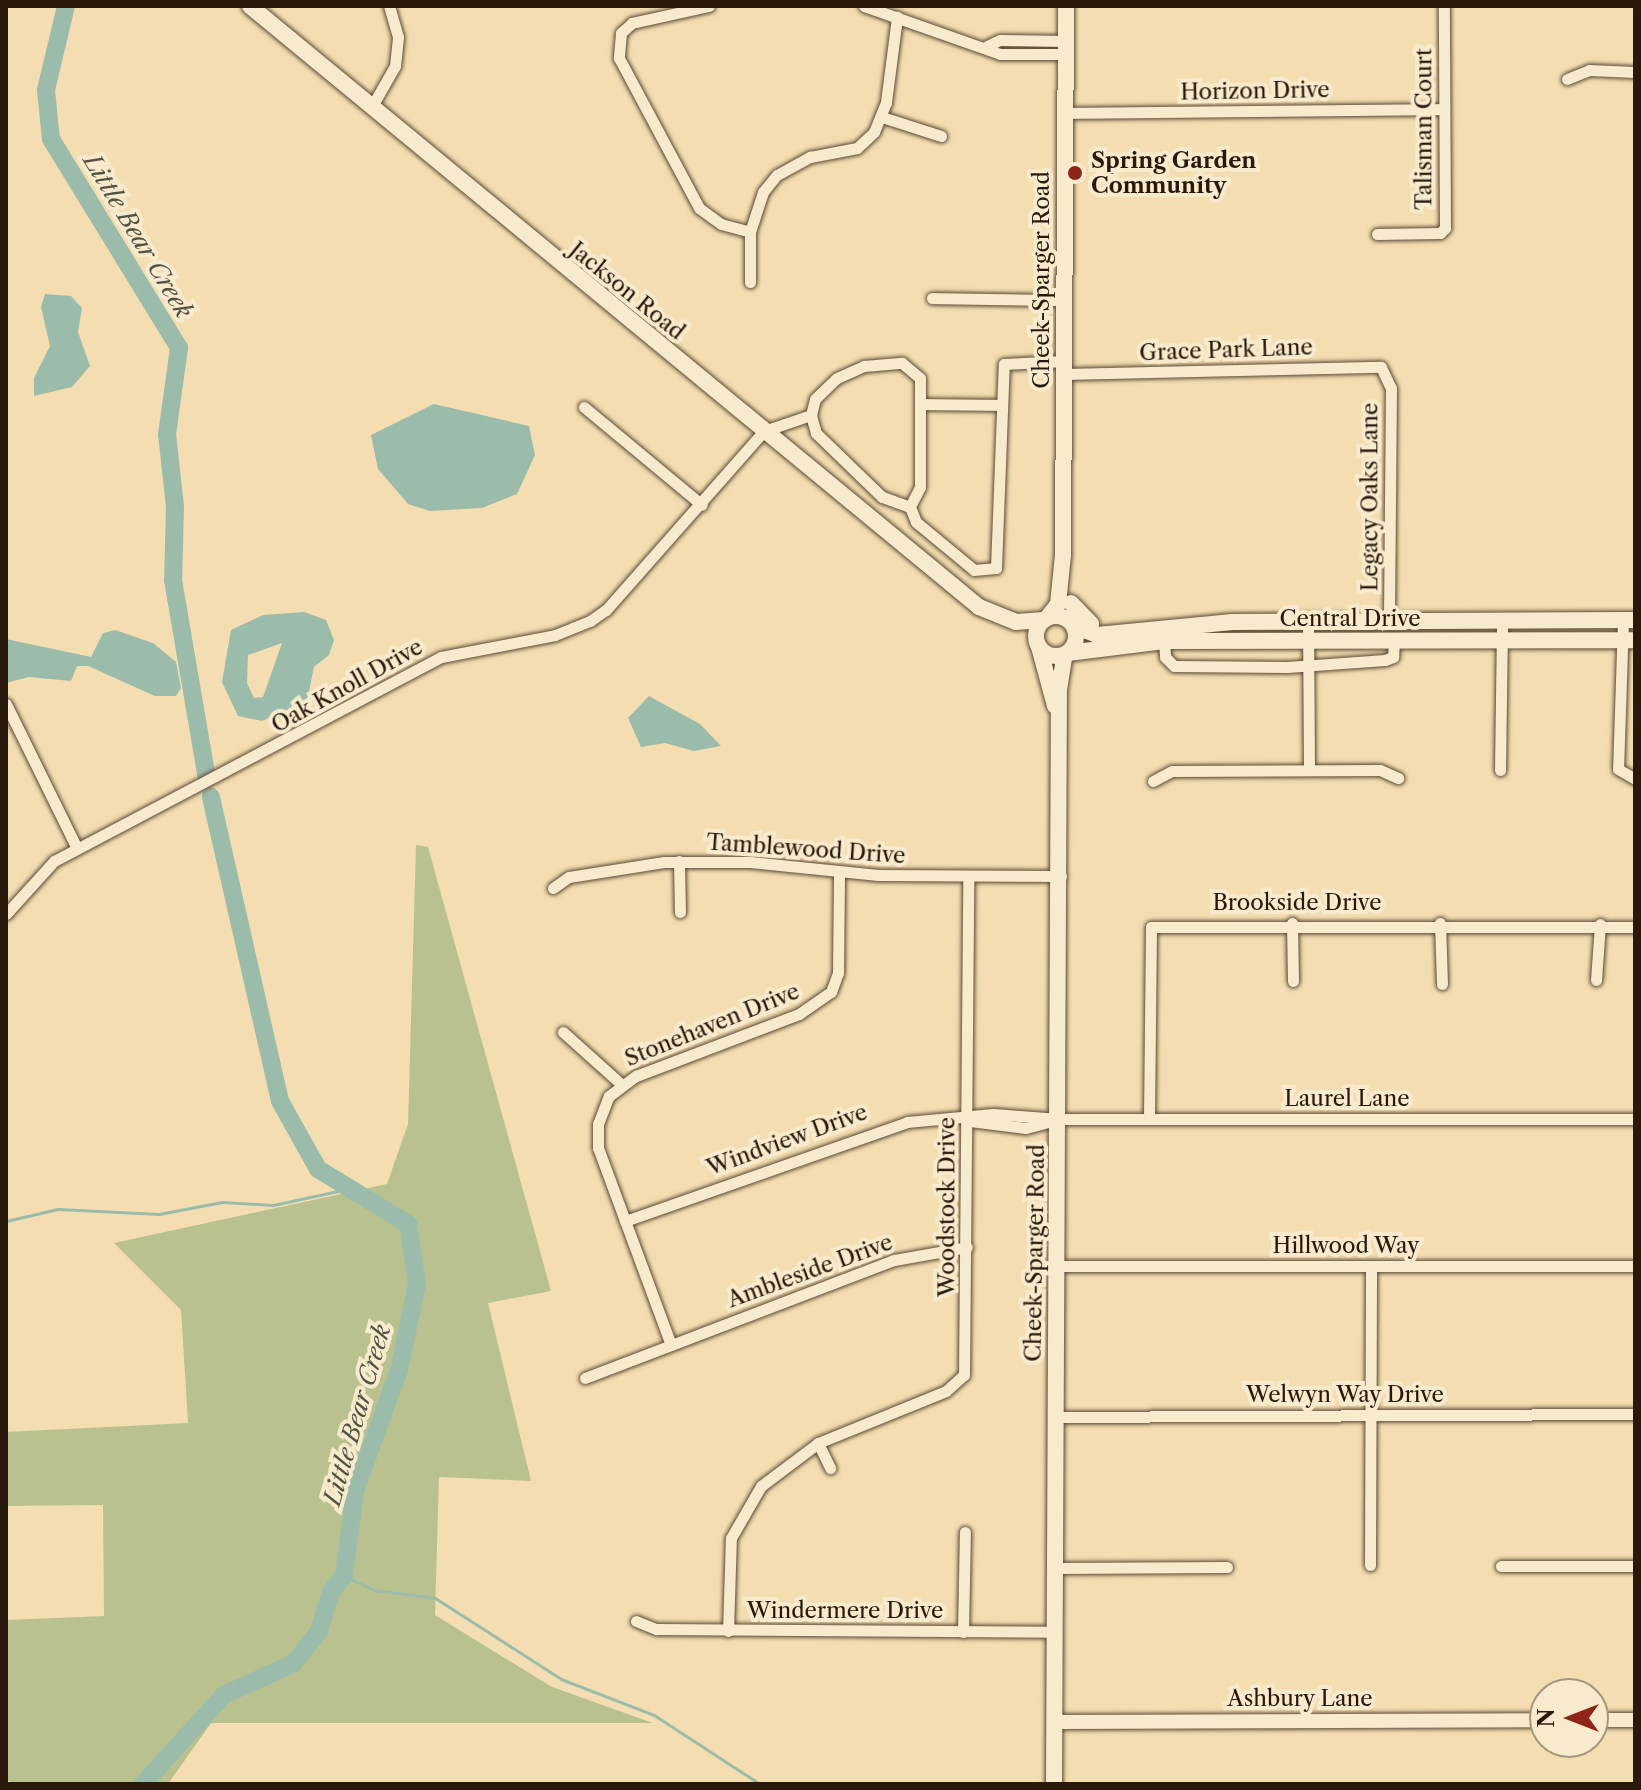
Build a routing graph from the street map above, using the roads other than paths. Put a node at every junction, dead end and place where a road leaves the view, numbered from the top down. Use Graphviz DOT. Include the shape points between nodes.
graph roads {
  1 [pos="250,6"];
  2 [pos="389,6"];
  3 [pos="709,6"];
  4 [pos="864,6"];
  5 [pos="1066,6"];
  6 [pos="1444,6"];
  7 [pos="897,17"];
  8 [pos="1066,48"];
  9 [pos="1635,72"];
  10 [pos="1567,79"];
  11 [pos="371,108"];
  12 [pos="1444,109"];
  13 [pos="1065,113"];
  14 [pos="882,117"];
  15 [pos="941,136"];
  16 [pos="750,232"];
  17 [pos="1377,234"];
  18 [pos="750,282"];
  19 [pos="932,298"];
  20 [pos="1064,300"];
  21 [pos="1064,368"];
  22 [pos="1387,372"];
  23 [pos="921,404"];
  24 [pos="1002,405"];
  25 [pos="584,407"];
  26 [pos="811,415"];
  27 [pos="764,431"];
  28 [pos="702,505"];
  29 [pos="910,507"];
  30 [pos="1063,555"];
  31 [pos="1071,603"];
  32 [pos="979,607"];
  33 [pos="1046,619"];
  34 [pos="1629,620"];
  35 [pos="1308,622"];
  36 [pos="1389,622"];
  37 [pos="1502,622"];
  38 [pos="1073,626"];
  39 [pos="1132,628"];
  40 [pos="1629,640"];
  41 [pos="1164,641"];
  42 [pos="1308,641"];
  43 [pos="1394,641"];
  44 [pos="1501,641"];
  45 [pos="1038,646"];
  46 [pos="1066,654"];
  47 [pos="1308,666"];
  48 [pos="6,704"];
  49 [pos="1061,723"];
  50 [pos="1309,770"];
  51 [pos="1500,770"];
  52 [pos="1398,778"];
  53 [pos="1635,779"];
  54 [pos="1153,781"];
  55 [pos="77,848"];
  56 [pos="679,861"];
  57 [pos="839,872"];
  58 [pos="968,876"];
  59 [pos="1061,876"];
  60 [pos="553,888"];
  61 [pos="680,912"];
  62 [pos="6,914"];
  63 [pos="1292,923"];
  64 [pos="1440,923"];
  65 [pos="1600,924"];
  66 [pos="1635,927"];
  67 [pos="1596,980"];
  68 [pos="1293,981"];
  69 [pos="1442,984"];
  70 [pos="563,1032"];
  71 [pos="621,1084"];
  72 [pos="1059,1119"];
  73 [pos="1149,1119"];
  74 [pos="1635,1119"];
  75 [pos="967,1121"];
  76 [pos="625,1221"];
  77 [pos="967,1247"];
  78 [pos="1056,1266"];
  79 [pos="1371,1266"];
  80 [pos="1635,1266"];
  81 [pos="671,1345"];
  82 [pos="585,1378"];
  83 [pos="1371,1414"];
  84 [pos="1635,1414"];
  85 [pos="1056,1417"];
  86 [pos="818,1443"];
  87 [pos="830,1468"];
  88 [pos="965,1532"];
  89 [pos="1370,1565"];
  90 [pos="1501,1566"];
  91 [pos="1635,1566"];
  92 [pos="1227,1567"];
  93 [pos="1055,1568"];
  94 [pos="636,1621"];
  95 [pos="728,1631"];
  96 [pos="963,1632"];
  97 [pos="1054,1632"];
  98 [pos="1529,1720"];
  99 [pos="1609,1720"];
  100 [pos="1635,1720"];
  101 [pos="1055,1722"];
  102 [pos="1054,1784"];
  1 -- 11 [label="main road, Jackson Road"];
  2 -- 11 [label="street" via="398,37 395,66"];
  3 -- 16 [label="street" via="632,23 621,33 619,58 699,208 721,224"];
  4 -- 7 [label="street"];
  5 -- 8 [label="main road, Cheek-Sparger Road"];
  6 -- 12 [label="street, Talisman Court"];
  7 -- 8 [label="street" via="1000,54"];
  7 -- 14 [label="street"];
  8 -- 13 [label="main road, Cheek-Sparger Road"];
  9 -- 10 [label="street" via="1589,70"];
  11 -- 27 [label="main road, Jackson Road"];
  12 -- 13 [label="street, Horizon Drive"];
  12 -- 17 [label="street, Talisman Court" via="1443,232"];
  13 -- 20 [label="main road, Cheek-Sparger Road"];
  14 -- 15 [label="street"];
  14 -- 16 [label="street" via="863,144 797,162 777,175 763,192"];
  16 -- 18 [label="street"];
  19 -- 20 [label="street"];
  20 -- 21 [label="main road, Cheek-Sparger Road"];
  21 -- 22 [label="street, Grace Park Lane" via="1372,365"];
  21 -- 24 [label="street, Grace Park Lane" via="1005,361"];
  21 -- 30 [label="main road, Cheek-Sparger Road"];
  22 -- 36 [label="street, Legacy Oaks Lane"];
  23 -- 24 [label="street"];
  23 -- 26 [label="street" via="914,367 872,365 828,385"];
  23 -- 29 [label="street" via="920,487"];
  24 -- 29 [label="street" via="996,568 974,570 916,522"];
  25 -- 28 [label="street"];
  26 -- 27 [label="street"];
  26 -- 29 [label="street" via="816,433 882,497"];
  27 -- 28 [label="street, Oak Knoll Drive"];
  27 -- 32 [label="main road, Jackson Road"];
  28 -- 55 [label="street, Oak Knoll Drive" via="590,621 555,635 441,657"];
  30 -- 31 [label="main road, Cheek-Sparger Road"];
  30 -- 33 [label="main road, Cheek-Sparger Road" via="1058,604"];
  31 -- 38 [label="main road, Cheek-Sparger Road"];
  31 -- 39 [label="main road" via="1094,626"];
  32 -- 33 [label="main road, Jackson Road" via="1016,622"];
  32 -- 45 [label="main road, Jackson Road" via="999,627"];
  33 -- 38 [label="main road" via="1064,618"];
  33 -- 45 [label="main road"];
  34 -- 37 [label="main road, Central Drive"];
  34 -- 40 [label="street"];
  35 -- 36 [label="main road, Central Drive"];
  35 -- 39 [label="main road, Central Drive"];
  35 -- 42 [label="street"];
  36 -- 37 [label="main road, Central Drive"];
  37 -- 44 [label="street"];
  38 -- 39 [label="main road, Central Drive" via="1097,635"];
  38 -- 46 [label="main road" via="1076,638"];
  40 -- 44 [label="main road, Central Drive"];
  40 -- 53 [label="street" via="1618,769"];
  41 -- 42 [label="main road, Central Drive"];
  41 -- 46 [label="main road, Central Drive"];
  41 -- 47 [label="street" via="1165,657 1174,666"];
  42 -- 43 [label="main road, Central Drive"];
  42 -- 47 [label="street"];
  43 -- 44 [label="main road, Central Drive"];
  43 -- 47 [label="street" via="1393,657 1385,660"];
  44 -- 51 [label="street"];
  45 -- 46 [label="main road" via="1054,657"];
  45 -- 49 [label="main road, Cheek-Sparger Road"];
  46 -- 49 [label="main road, Cheek-Sparger Road"];
  47 -- 50 [label="street"];
  48 -- 55 [label="street"];
  49 -- 59 [label="main road, Cheek-Sparger Road"];
  50 -- 52 [label="street" via="1380,770"];
  50 -- 54 [label="street" via="1172,771"];
  55 -- 62 [label="street, Oak Knoll Drive" via="43,871"];
  56 -- 57 [label="street, Tamblewood Drive"];
  56 -- 60 [label="street, Tamblewood Drive" via="598,870"];
  56 -- 61 [label="street"];
  57 -- 58 [label="street, Tamblewood Drive"];
  57 -- 71 [label="street, Stonehaven Drive" via="838,973 831,992 799,1014"];
  58 -- 59 [label="street, Tamblewood Drive"];
  58 -- 75 [label="street, Woodstock Drive"];
  59 -- 72 [label="main road, Cheek-Sparger Road"];
  63 -- 64 [label="street, Brookside Drive"];
  63 -- 68 [label="street"];
  63 -- 73 [label="street, Brookside Drive" via="1151,927"];
  64 -- 65 [label="street, Brookside Drive"];
  64 -- 69 [label="street"];
  65 -- 66 [label="street, Brookside Drive"];
  65 -- 67 [label="street"];
  70 -- 71 [label="street"];
  71 -- 76 [label="street, Stonehaven Drive" via="605,1104 597,1133"];
  72 -- 73 [label="street, Laurel Lane"];
  72 -- 75 [label="street, Windview Drive" via="993,1114"];
  72 -- 78 [label="main road, Cheek-Sparger Road"];
  73 -- 74 [label="street, Laurel Lane"];
  75 -- 76 [label="street, Windview Drive" via="875,1129"];
  75 -- 77 [label="street, Woodstock Drive"];
  76 -- 81 [label="street, Stonehaven Drive"];
  77 -- 81 [label="street, Ambleside Drive" via="894,1260"];
  77 -- 86 [label="street, Woodstock Drive" via="964,1375 946,1391"];
  78 -- 79 [label="street, Hillwood Way"];
  78 -- 85 [label="main road, Cheek-Sparger Road"];
  79 -- 80 [label="street, Hillwood Way"];
  79 -- 83 [label="street"];
  81 -- 82 [label="street, Ambleside Drive"];
  83 -- 84 [label="street, Welwyn Way Drive"];
  83 -- 85 [label="street, Welwyn Way Drive"];
  83 -- 89 [label="street"];
  85 -- 93 [label="main road, Cheek-Sparger Road"];
  86 -- 87 [label="street"];
  86 -- 95 [label="street, Woodstock Drive" via="761,1486 737,1521 730,1549"];
  88 -- 96 [label="street"];
  90 -- 91 [label="street"];
  92 -- 93 [label="street"];
  93 -- 97 [label="main road, Cheek-Sparger Road"];
  94 -- 95 [label="street, Windermere Drive" via="656,1629"];
  95 -- 96 [label="street, Windermere Drive"];
  96 -- 97 [label="street, Windermere Drive"];
  97 -- 101 [label="main road, Cheek-Sparger Road"];
  98 -- 101 [label="street, Ashbury Lane"];
  99 -- 100 [label="street"];
  101 -- 102 [label="main road, Cheek-Sparger Road"];
}
